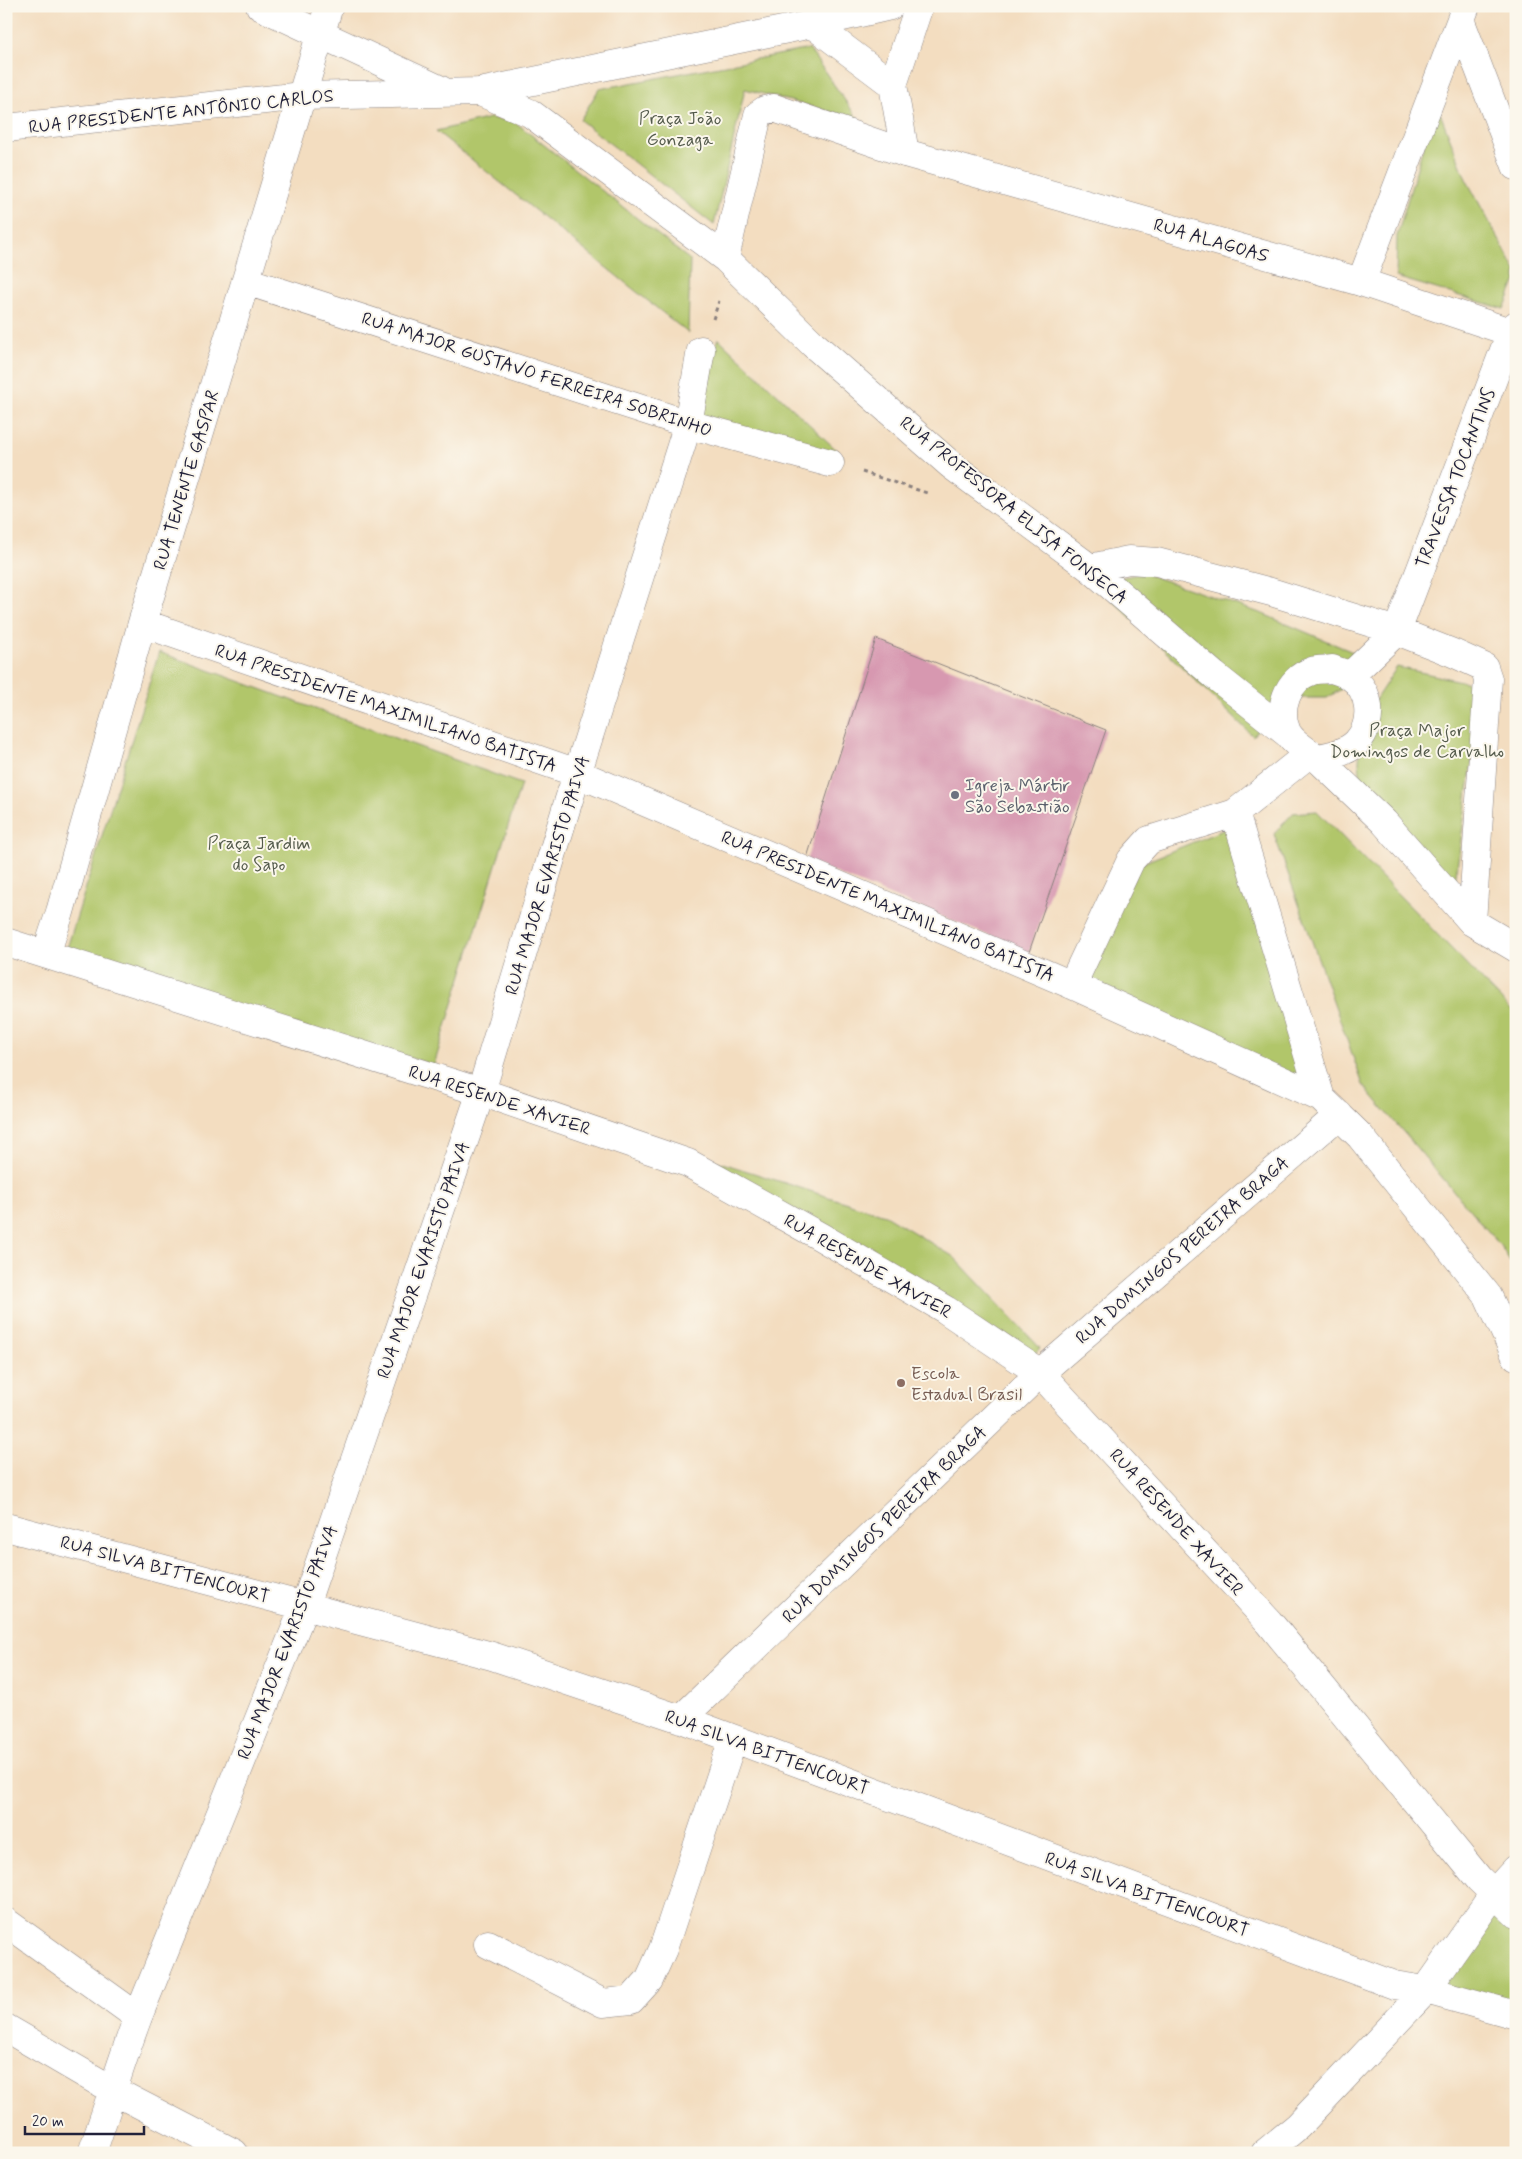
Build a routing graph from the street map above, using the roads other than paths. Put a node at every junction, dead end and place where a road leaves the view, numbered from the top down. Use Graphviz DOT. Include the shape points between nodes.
graph roads {
  1 [pos="260,6"];
  2 [pos="329,6"];
  3 [pos="890,6"];
  4 [pos="919,6"];
  5 [pos="1463,14"];
  6 [pos="812,24"];
  7 [pos="320,35"];
  8 [pos="893,85"];
  9 [pos="445,92"];
  10 [pos="480,92"];
  11 [pos="302,96"];
  12 [pos="6,128"];
  13 [pos="1513,151"];
  14 [pos="905,153"];
  15 [pos="724,258"];
  16 [pos="246,280"];
  17 [pos="1360,282"];
  18 [pos="1514,330"];
  19 [pos="701,350"];
  20 [pos="688,424"];
  21 [pos="830,463"];
  22 [pos="1090,568"];
  23 [pos="142,623"];
  24 [pos="1397,631"];
  25 [pos="1350,676"];
  26 [pos="1288,734"];
  27 [pos="1313,755"];
  28 [pos="577,773"];
  29 [pos="1235,813"];
  30 [pos="1472,922"];
  31 [pos="6,942"];
  32 [pos="1516,948"];
  33 [pos="46,954"];
  34 [pos="1072,985"];
  35 [pos="481,1092"];
  36 [pos="1330,1107"];
  37 [pos="1516,1356"];
  38 [pos="1040,1373"];
  39 [pos="6,1527"];
  40 [pos="305,1605"];
  41 [pos="681,1719"];
  42 [pos="733,1739"];
  43 [pos="1516,1869"];
  44 [pos="1495,1892"];
  45 [pos="1516,1914"];
  46 [pos="6,1922"];
  47 [pos="488,1944"];
  48 [pos="1426,1990"];
  49 [pos="1516,2015"];
  50 [pos="138,2017"];
  51 [pos="6,2028"];
  52 [pos="114,2092"];
  53 [pos="92,2153"];
  54 [pos="234,2153"];
  55 [pos="1265,2153"];
  1 -- 7 [label="street"];
  2 -- 7 [label="street, RUA TENENTE GASPAR"];
  3 -- 6 [label="street"];
  4 -- 8 [label="street"];
  5 -- 13 [label="street"];
  5 -- 17 [label="street"];
  6 -- 8 [label="street"];
  6 -- 10 [label="street"];
  7 -- 9 [label="street"];
  7 -- 11 [label="street, RUA TENENTE GASPAR"];
  8 -- 14 [label="street"];
  9 -- 10 [label="street"];
  9 -- 11 [label="street, RUA PRESIDENTE ANTÔNIO CARLOS"];
  10 -- 15 [label="street" via="530,113"];
  11 -- 12 [label="street, RUA PRESIDENTE ANTÔNIO CARLOS"];
  11 -- 16 [label="street, RUA TENENTE GASPAR"];
  14 -- 15 [label="street, RUA ALAGOAS" via="774,108 765,110 758,115"];
  14 -- 17 [label="street, RUA ALAGOAS"];
  15 -- 22 [label="street, RUA PROFESSORA ELISA FONSECA" via="813,344 951,465"];
  16 -- 20 [label="street, RUA MAJOR GUSTAVO FERREIRA SOBRINHO"];
  16 -- 23 [label="street, RUA TENENTE GASPAR"];
  17 -- 18 [label="street, RUA ALAGOAS"];
  18 -- 24 [label="street, TRAVESSA TOCANTINS"];
  19 -- 20 [label="street, RUA MAJOR EVARISTO PAIVA"];
  20 -- 21 [label="street, RUA MAJOR GUSTAVO FERREIRA SOBRINHO"];
  20 -- 28 [label="street, RUA MAJOR EVARISTO PAIVA"];
  22 -- 24 [label="street" via="1130,560 1157,562 1271,592"];
  22 -- 26 [label="street, RUA PROFESSORA ELISA FONSECA"];
  23 -- 28 [label="street, RUA PRESIDENTE MAXIMILIANO BATISTA"];
  23 -- 33 [label="street, RUA TENENTE GASPAR"];
  24 -- 25 [label="street"];
  24 -- 30 [label="street" via="1484,667 1488,679"];
  25 -- 26 [label="street" via="1332,669 1312,671 1295,681 1285,697 1282,716"];
  25 -- 27 [label="street" via="1363,690 1369,709 1367,728 1356,744 1334,755"];
  26 -- 27 [label="street"];
  27 -- 29 [label="street"];
  27 -- 30 [label="street" via="1384,822"];
  28 -- 34 [label="street, RUA PRESIDENTE MAXIMILIANO BATISTA"];
  28 -- 35 [label="street, RUA MAJOR EVARISTO PAIVA"];
  29 -- 34 [label="street" via="1148,840 1131,860"];
  29 -- 36 [label="street"];
  30 -- 32 [label="street"];
  31 -- 33 [label="street, RUA RESENDE XAVIER"];
  33 -- 35 [label="street, RUA RESENDE XAVIER"];
  34 -- 36 [label="street, RUA PRESIDENTE MAXIMILIANO BATISTA"];
  35 -- 38 [label="street, RUA RESENDE XAVIER" via="688,1163 937,1306"];
  35 -- 40 [label="street, RUA MAJOR EVARISTO PAIVA"];
  36 -- 37 [label="street, RUA PRESIDENTE MAXIMILIANO BATISTA" via="1360,1136 1488,1296"];
  36 -- 38 [label="street, RUA DOMINGOS PEREIRA BRAGA"];
  38 -- 41 [label="street, RUA DOMINGOS PEREIRA BRAGA"];
  38 -- 44 [label="street, RUA RESENDE XAVIER" via="1269,1622 1479,1879"];
  39 -- 40 [label="street, RUA SILVA BITTENCOURT"];
  40 -- 41 [label="street, RUA SILVA BITTENCOURT" via="492,1656"];
  40 -- 50 [label="street, RUA MAJOR EVARISTO PAIVA"];
  41 -- 42 [label="street, RUA SILVA BITTENCOURT"];
  42 -- 47 [label="street" via="663,1949 649,1980 630,2000 604,2003"];
  42 -- 48 [label="street, RUA SILVA BITTENCOURT" via="1384,1982"];
  43 -- 44 [label="street"];
  44 -- 45 [label="street, RUA RESENDE XAVIER"];
  44 -- 48 [label="street"];
  46 -- 50 [label="street"];
  48 -- 49 [label="street, RUA SILVA BITTENCOURT"];
  48 -- 55 [label="street" via="1298,2126"];
  50 -- 52 [label="street, RUA MAJOR EVARISTO PAIVA" via="118,2070"];
  51 -- 52 [label="street"];
  52 -- 53 [label="street, RUA MAJOR EVARISTO PAIVA"];
  52 -- 54 [label="street"];
}
